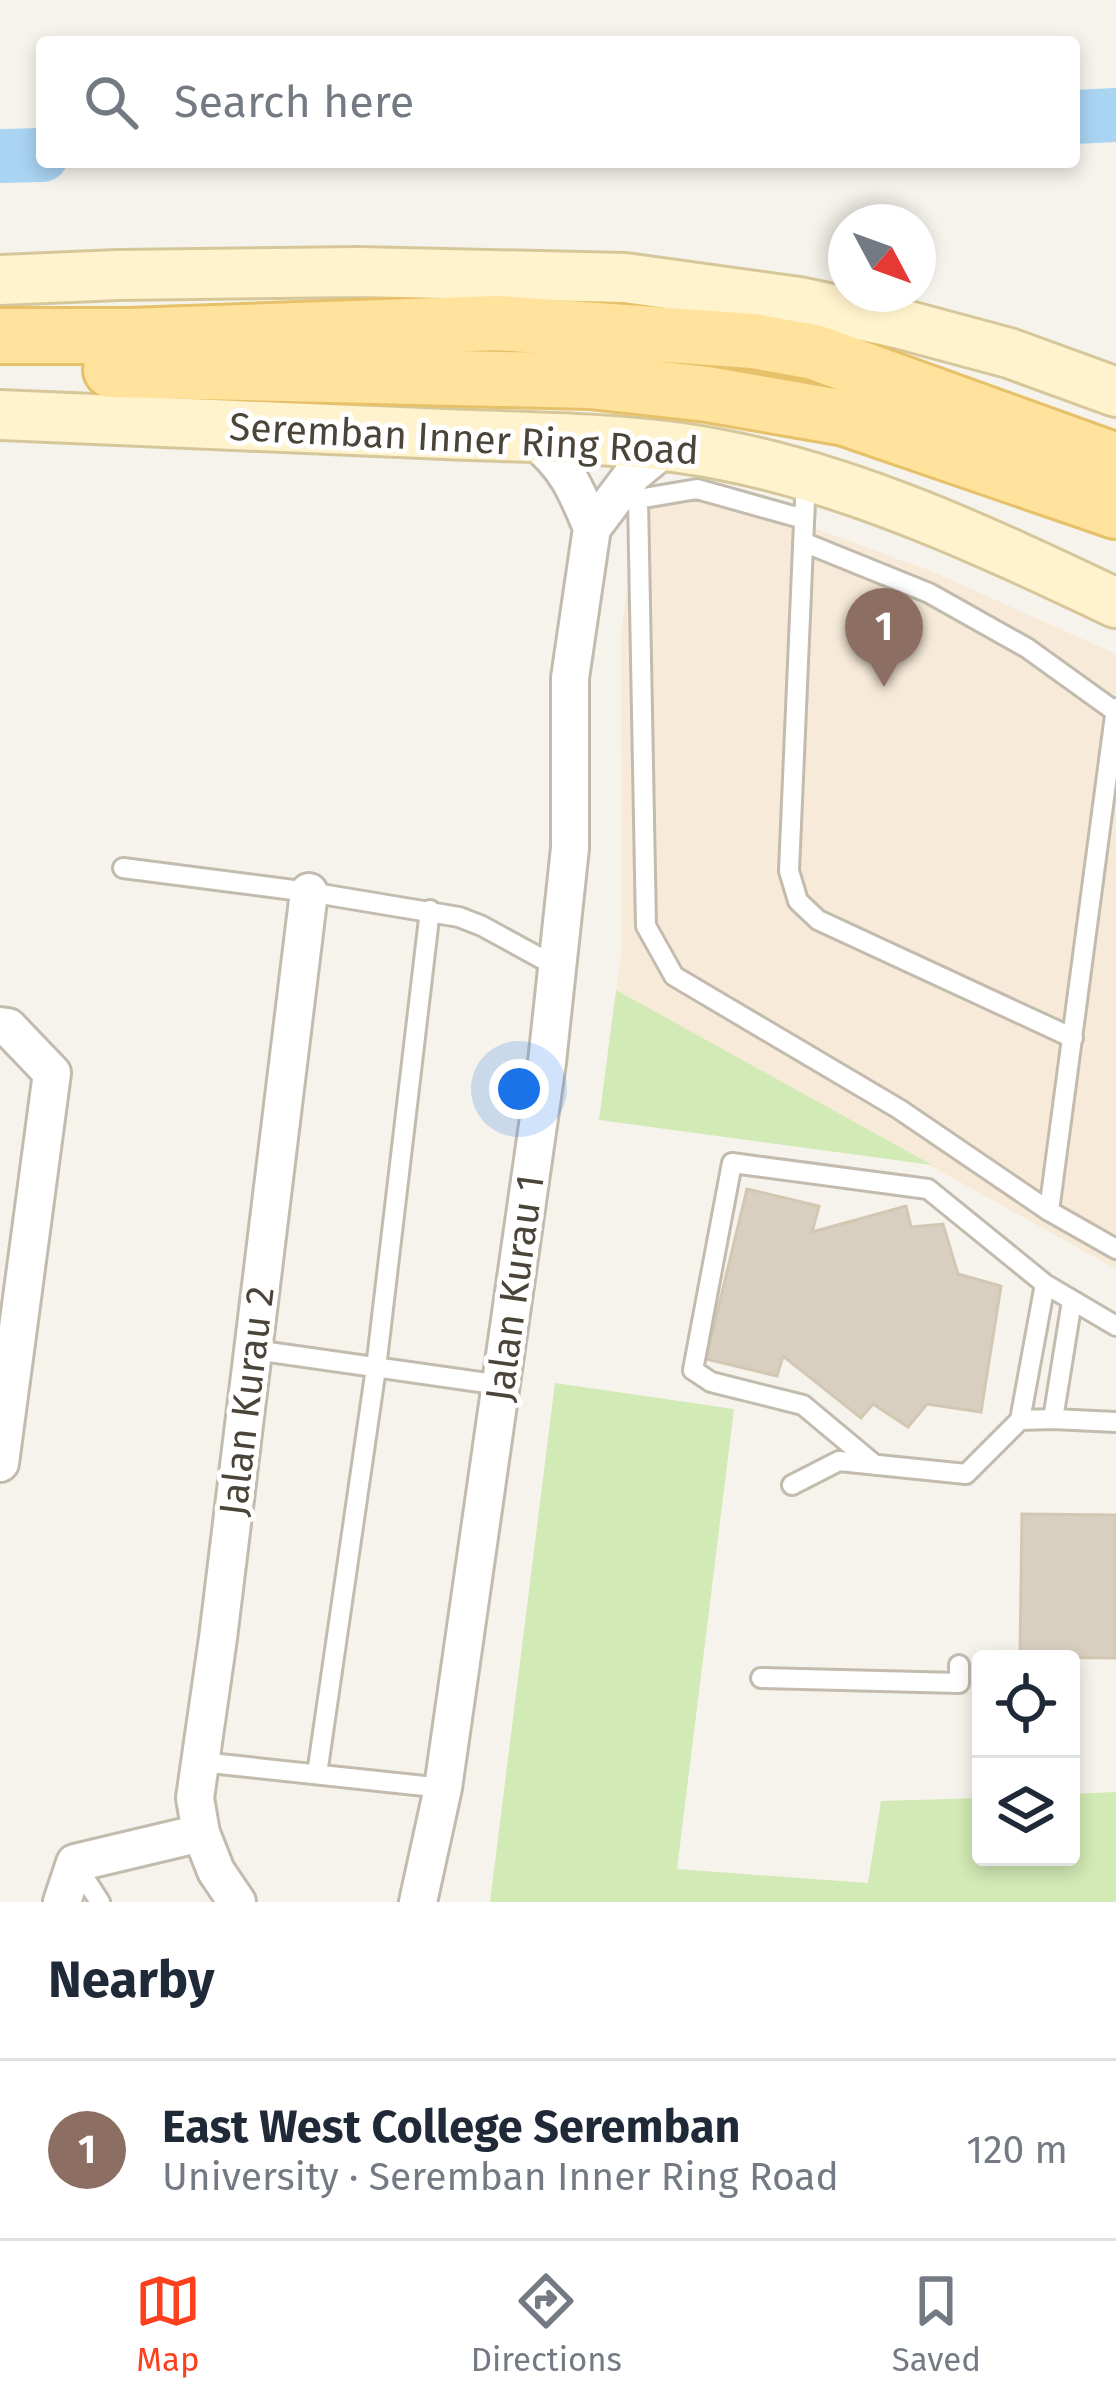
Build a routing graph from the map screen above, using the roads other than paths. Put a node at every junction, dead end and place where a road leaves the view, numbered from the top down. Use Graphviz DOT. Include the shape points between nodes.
graph roads {
  1 [pos="0,280"];
  2 [pos="0,336"];
  3 [pos="0,368"];
  4 [pos="1116,392"];
  5 [pos="0,415"];
  6 [pos="532,438"];
  7 [pos="667,446"];
  8 [pos="1097,480"];
  9 [pos="805,498"];
  10 [pos="592,528"];
  11 [pos="803,542"];
  12 [pos="1116,603"];
  13 [pos="1116,710"];
  14 [pos="123,868"];
  15 [pos="309,892"];
  16 [pos="430,910"];
  17 [pos="557,967"];
  18 [pos="0,1026"];
  19 [pos="1073,1038"];
  20 [pos="1049,1211"];
  21 [pos="1116,1249"];
  22 [pos="1046,1284"];
  23 [pos="1072,1300"];
  24 [pos="1116,1326"];
  25 [pos="254,1350"];
  26 [pos="376,1368"];
  27 [pos="501,1385"];
  28 [pos="1053,1418"];
  29 [pos="1020,1420"];
  30 [pos="1116,1422"];
  31 [pos="2,1439"];
  32 [pos="875,1465"];
  33 [pos="792,1486"];
  34 [pos="959,1665"];
  35 [pos="761,1678"];
  36 [pos="201,1762"];
  37 [pos="317,1774"];
  38 [pos="443,1787"];
  39 [pos="201,1833"];
  40 [pos="75,1863"];
  41 [pos="62,1902"];
  42 [pos="100,1902"];
  43 [pos="237,1902"];
  44 [pos="418,1902"];
  1 -- 4 [label="main road" via="359,272 625,278 901,324"];
  2 -- 8 [label="main road" via="498,322 753,341 814,352"];
  3 -- 8 [label="main road" via="590,381 845,418"];
  5 -- 6 [label="main road, Seremban Inner Ring Road"];
  6 -- 7 [label="main road, Seremban Inner Ring Road"];
  6 -- 10 [label="street" via="562,465"];
  7 -- 9 [label="main road, Seremban Inner Ring Road" via="719,454"];
  7 -- 10 [label="street, Jalan Kurau 1" via="633,474"];
  9 -- 11 [label="lane"];
  9 -- 12 [label="main road, Seremban Inner Ring Road" via="897,507"];
  9 -- 20 [label="lane" via="697,489 638,499 646,926 674,976 899,1109"];
  10 -- 17 [label="street, Jalan Kurau 1" via="570,678 570,848"];
  11 -- 13 [label="lane" via="928,593"];
  11 -- 19 [label="lane" via="789,871 799,901 818,920"];
  13 -- 19 [label="lane"];
  14 -- 15 [label="lane"];
  15 -- 16 [label="lane"];
  15 -- 25 [label="street, Jalan Kurau 2"];
  16 -- 17 [label="lane" via="482,926"];
  16 -- 26 [label="lane"];
  17 -- 27 [label="street, Jalan Kurau 1"];
  18 -- 31 [label="street" via="52,1073"];
  19 -- 20 [label="lane"];
  20 -- 21 [label="lane"];
  22 -- 23 [label="lane"];
  22 -- 29 [label="lane"];
  22 -- 32 [label="lane" via="928,1189 732,1163 693,1370 802,1405"];
  23 -- 24 [label="lane"];
  23 -- 28 [label="lane"];
  25 -- 26 [label="lane"];
  25 -- 36 [label="street, Jalan Kurau 2"];
  26 -- 27 [label="lane"];
  26 -- 37 [label="lane"];
  27 -- 38 [label="street, Jalan Kurau 1"];
  28 -- 29 [label="lane"];
  28 -- 30 [label="lane"];
  29 -- 32 [label="lane" via="966,1474"];
  32 -- 33 [label="lane" via="838,1461"];
  34 -- 35 [label="lane" via="958,1683"];
  36 -- 37 [label="lane"];
  36 -- 39 [label="street, Jalan Kurau 2"];
  37 -- 38 [label="lane"];
  38 -- 44 [label="street, Jalan Kurau 1"];
  39 -- 40 [label="street"];
  39 -- 43 [label="street, Jalan Kurau 2"];
  40 -- 41 [label="street"];
  40 -- 42 [label="lane"];
}
